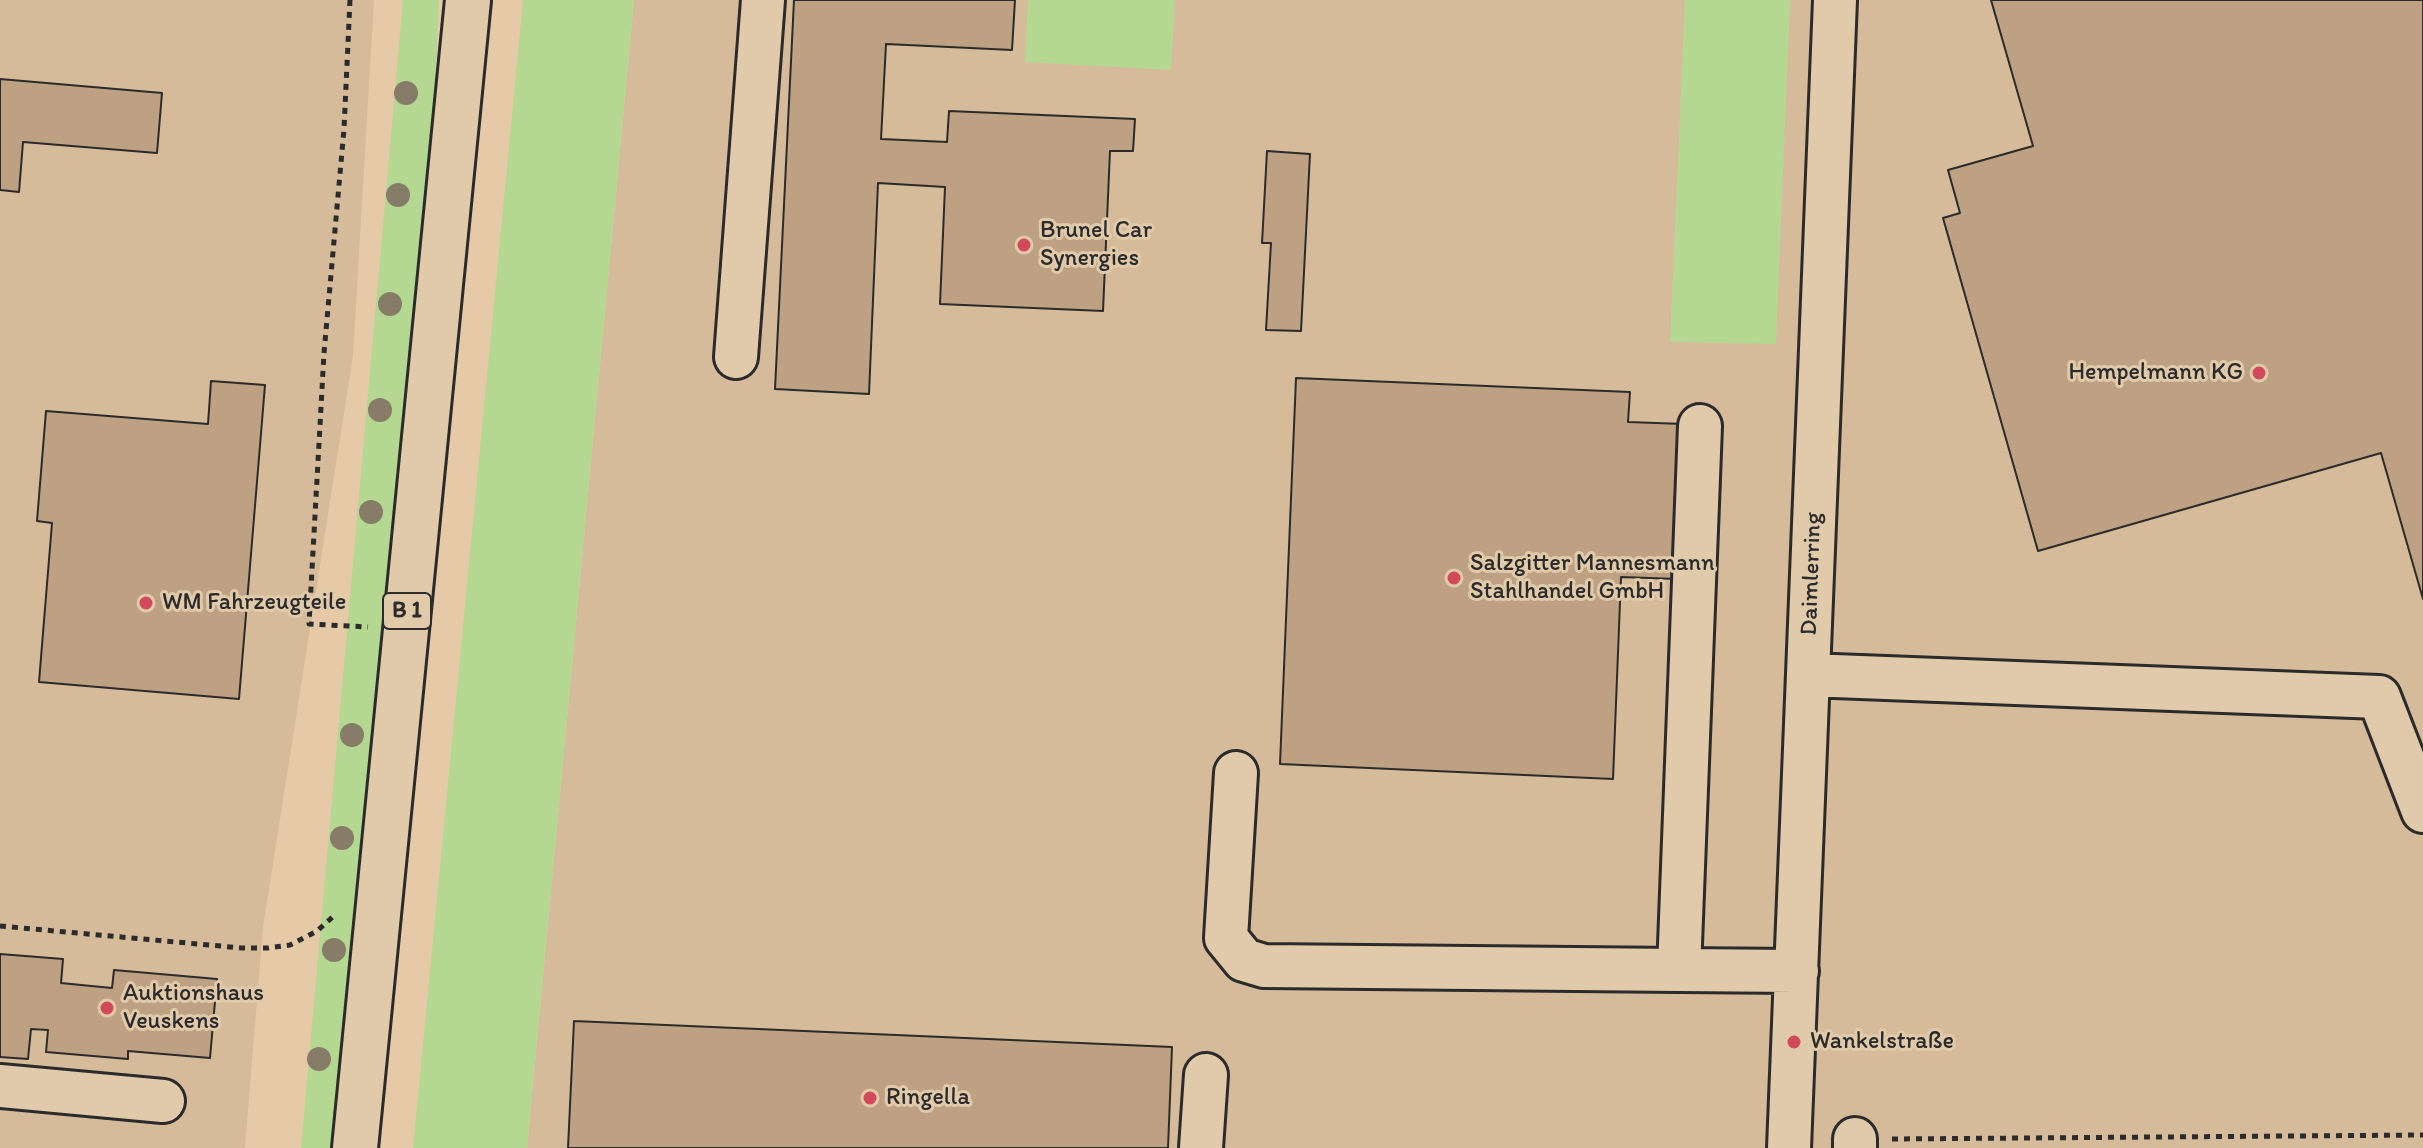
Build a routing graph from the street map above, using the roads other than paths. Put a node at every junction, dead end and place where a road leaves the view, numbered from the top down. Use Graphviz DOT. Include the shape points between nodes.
graph roads {
  1 [pos="460,0"];
  2 [pos="468,0"];
  3 [pos="763,0"];
  4 [pos="1835,0"];
  5 [pos="461,74"];
  6 [pos="736,357"];
  7 [pos="1700,426"];
  8 [pos="1808,675"];
  9 [pos="1236,773"];
  10 [pos="2423,811"];
  11 [pos="1679,970"];
  12 [pos="1797,971"];
  13 [pos="1206,1075"];
  14 [pos="0,1086"];
  15 [pos="163,1101"];
  16 [pos="355,1148"];
  17 [pos="1201,1148"];
  18 [pos="1789,1148"];
  1 -- 5 [label="main road, B 1"];
  2 -- 5 [label="main road, B 1"];
  3 -- 6 [label="street"];
  4 -- 8 [label="street, Daimlerring"];
  5 -- 16 [label="main road, B 1"];
  7 -- 11 [label="street"];
  8 -- 10 [label="street" via="2379,697"];
  8 -- 12 [label="street, Daimlerring"];
  9 -- 11 [label="street" via="1226,938 1244,960 1264,966"];
  11 -- 12 [label="street"];
  12 -- 18 [label="street, Daimlerring"];
  13 -- 17 [label="street"];
  14 -- 15 [label="street"];
}
